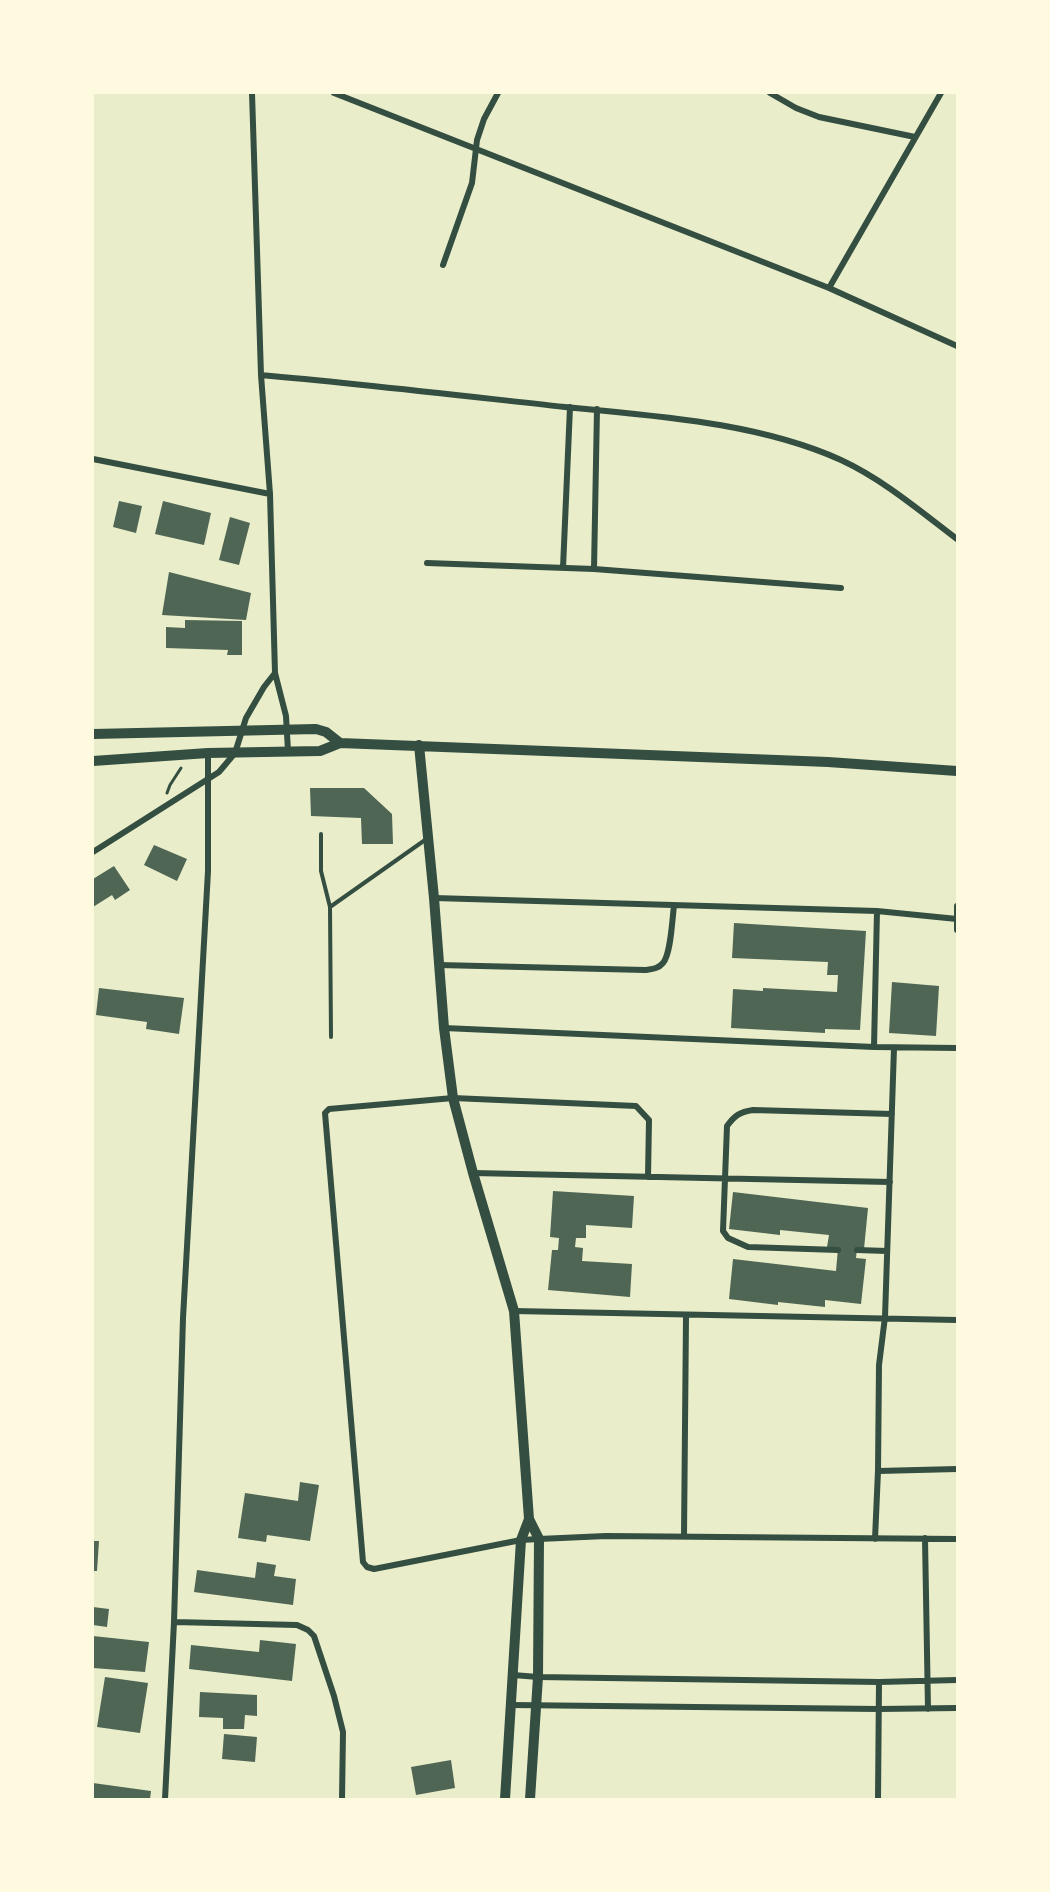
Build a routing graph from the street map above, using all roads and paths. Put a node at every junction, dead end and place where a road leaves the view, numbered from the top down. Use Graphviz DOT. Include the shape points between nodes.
graph roads {
  1 [pos="252,93"];
  2 [pos="334,93"];
  3 [pos="498,93"];
  4 [pos="770,93"];
  5 [pos="941,93"];
  6 [pos="915,137"];
  7 [pos="477,151"];
  8 [pos="443,265"];
  9 [pos="829,288"];
  10 [pos="957,346"];
  11 [pos="261,375"];
  12 [pos="570,407"];
  13 [pos="597,409"];
  14 [pos="93,459"];
  15 [pos="270,494"];
  16 [pos="957,539"];
  17 [pos="427,563"];
  18 [pos="563,568"];
  19 [pos="594,569"];
  20 [pos="842,588"];
  21 [pos="275,673"];
  22 [pos="288,730"];
  23 [pos="240,731"];
  24 [pos="93,734"];
  25 [pos="340,743"];
  26 [pos="418,744"];
  27 [pos="288,752"];
  28 [pos="208,753"];
  29 [pos="235,753"];
  30 [pos="189,755"];
  31 [pos="93,761"];
  32 [pos="957,771"];
  33 [pos="208,780"];
  34 [pos="164,806"];
  35 [pos="321,834"];
  36 [pos="428,838"];
  37 [pos="93,852"];
  38 [pos="434,898"];
  39 [pos="674,906"];
  40 [pos="957,906"];
  41 [pos="330,907"];
  42 [pos="877,911"];
  43 [pos="957,919"];
  44 [pos="957,930"];
  45 [pos="439,965"];
  46 [pos="444,1028"];
  47 [pos="331,1037"];
  48 [pos="874,1047"];
  49 [pos="894,1048"];
  50 [pos="957,1048"];
  51 [pos="453,1098"];
  52 [pos="892,1114"];
  53 [pos="473,1173"];
  54 [pos="648,1177"];
  55 [pos="725,1178"];
  56 [pos="890,1182"];
  57 [pos="838,1250"];
  58 [pos="857,1250"];
  59 [pos="887,1251"];
  60 [pos="514,1311"];
  61 [pos="686,1316"];
  62 [pos="885,1317"];
  63 [pos="957,1320"];
  64 [pos="957,1469"];
  65 [pos="878,1471"];
  66 [pos="529,1519"];
  67 [pos="684,1536"];
  68 [pos="925,1538"];
  69 [pos="539,1539"];
  70 [pos="875,1539"];
  71 [pos="957,1539"];
  72 [pos="521,1540"];
  73 [pos="174,1622"];
  74 [pos="513,1675"];
  75 [pos="538,1677"];
  76 [pos="957,1680"];
  77 [pos="927,1681"];
  78 [pos="879,1682"];
  79 [pos="511,1706"];
  80 [pos="537,1706"];
  81 [pos="928,1708"];
  82 [pos="957,1708"];
  83 [pos="879,1709"];
  84 [pos="165,1799"];
  85 [pos="342,1799"];
  86 [pos="505,1799"];
  87 [pos="530,1799"];
  88 [pos="878,1799"];
  1 -- 11 [label="street"];
  2 -- 7 [label="street"];
  3 -- 7 [label="street" via="484,119"];
  4 -- 6 [label="street" via="819,117"];
  5 -- 6 [label="street"];
  6 -- 9 [label="street"];
  7 -- 8 [label="street" via="467,200"];
  7 -- 9 [label="street"];
  9 -- 10 [label="street"];
  11 -- 12 [label="street"];
  11 -- 15 [label="street"];
  12 -- 13 [label="street"];
  12 -- 18 [label="street"];
  13 -- 16 [label="street" via="686,420 810,448 841,460 896,492"];
  13 -- 19 [label="street"];
  14 -- 15 [label="street"];
  15 -- 21 [label="street"];
  17 -- 18 [label="street"];
  18 -- 19 [label="street"];
  19 -- 20 [label="street"];
  21 -- 22 [label="street"];
  21 -- 23 [label="street"];
  22 -- 23 [label="street"];
  22 -- 25 [label="street" via="321,730"];
  22 -- 27 [label="street"];
  23 -- 24 [label="street"];
  23 -- 29 [label="street"];
  25 -- 26 [label="street"];
  25 -- 27 [label="street" via="321,751"];
  26 -- 32 [label="street"];
  26 -- 36 [label="street"];
  27 -- 29 [label="street"];
  28 -- 29 [label="street"];
  28 -- 30 [label="street"];
  28 -- 33 [label="street"];
  29 -- 33 [label="street"];
  30 -- 31 [label="street"];
  30 -- 34 [label="path" via="170,785"];
  33 -- 34 [label="street"];
  33 -- 73 [label="street" via="208,871 183,1318"];
  34 -- 37 [label="street"];
  35 -- 41 [label="lane" via="321,871"];
  36 -- 38 [label="street"];
  36 -- 41 [label="lane"];
  38 -- 39 [label="street"];
  38 -- 45 [label="street"];
  39 -- 42 [label="street"];
  39 -- 45 [label="street" via="667,955 656,969"];
  40 -- 43 [label="street"];
  41 -- 47 [label="lane"];
  42 -- 43 [label="street"];
  42 -- 48 [label="street"];
  43 -- 44 [label="street"];
  45 -- 46 [label="street"];
  46 -- 48 [label="street"];
  46 -- 51 [label="street"];
  48 -- 49 [label="street"];
  49 -- 50 [label="street"];
  49 -- 52 [label="street"];
  51 -- 53 [label="street"];
  51 -- 54 [label="street" via="636,1106 648,1120"];
  51 -- 72 [label="street" via="329,1109 325,1113 363,1562 374,1569"];
  52 -- 55 [label="street" via="742,1112 727,1126"];
  52 -- 56 [label="street"];
  53 -- 54 [label="street"];
  53 -- 60 [label="street"];
  54 -- 55 [label="street"];
  55 -- 56 [label="street"];
  55 -- 57 [label="street" via="723,1231 728,1238 748,1247"];
  56 -- 59 [label="street"];
  58 -- 59 [label="street"];
  59 -- 62 [label="street"];
  60 -- 61 [label="street"];
  60 -- 66 [label="street"];
  61 -- 62 [label="street"];
  61 -- 67 [label="street"];
  62 -- 63 [label="street"];
  62 -- 65 [label="street" via="879,1365"];
  64 -- 65 [label="street"];
  65 -- 70 [label="street"];
  66 -- 69 [label="street"];
  66 -- 72 [label="street"];
  67 -- 69 [label="street"];
  67 -- 70 [label="street"];
  68 -- 70 [label="street"];
  68 -- 71 [label="street"];
  68 -- 77 [label="street"];
  69 -- 72 [label="street"];
  69 -- 75 [label="street"];
  72 -- 74 [label="street"];
  73 -- 84 [label="street"];
  73 -- 85 [label="street" via="297,1625 314,1636 343,1732"];
  74 -- 75 [label="street"];
  74 -- 79 [label="street"];
  75 -- 78 [label="street"];
  75 -- 80 [label="street"];
  76 -- 77 [label="street"];
  77 -- 78 [label="street"];
  77 -- 81 [label="street"];
  78 -- 83 [label="street"];
  79 -- 80 [label="street"];
  79 -- 86 [label="street"];
  80 -- 83 [label="street"];
  80 -- 87 [label="street"];
  81 -- 82 [label="street"];
  81 -- 83 [label="street"];
  83 -- 88 [label="street"];
}
